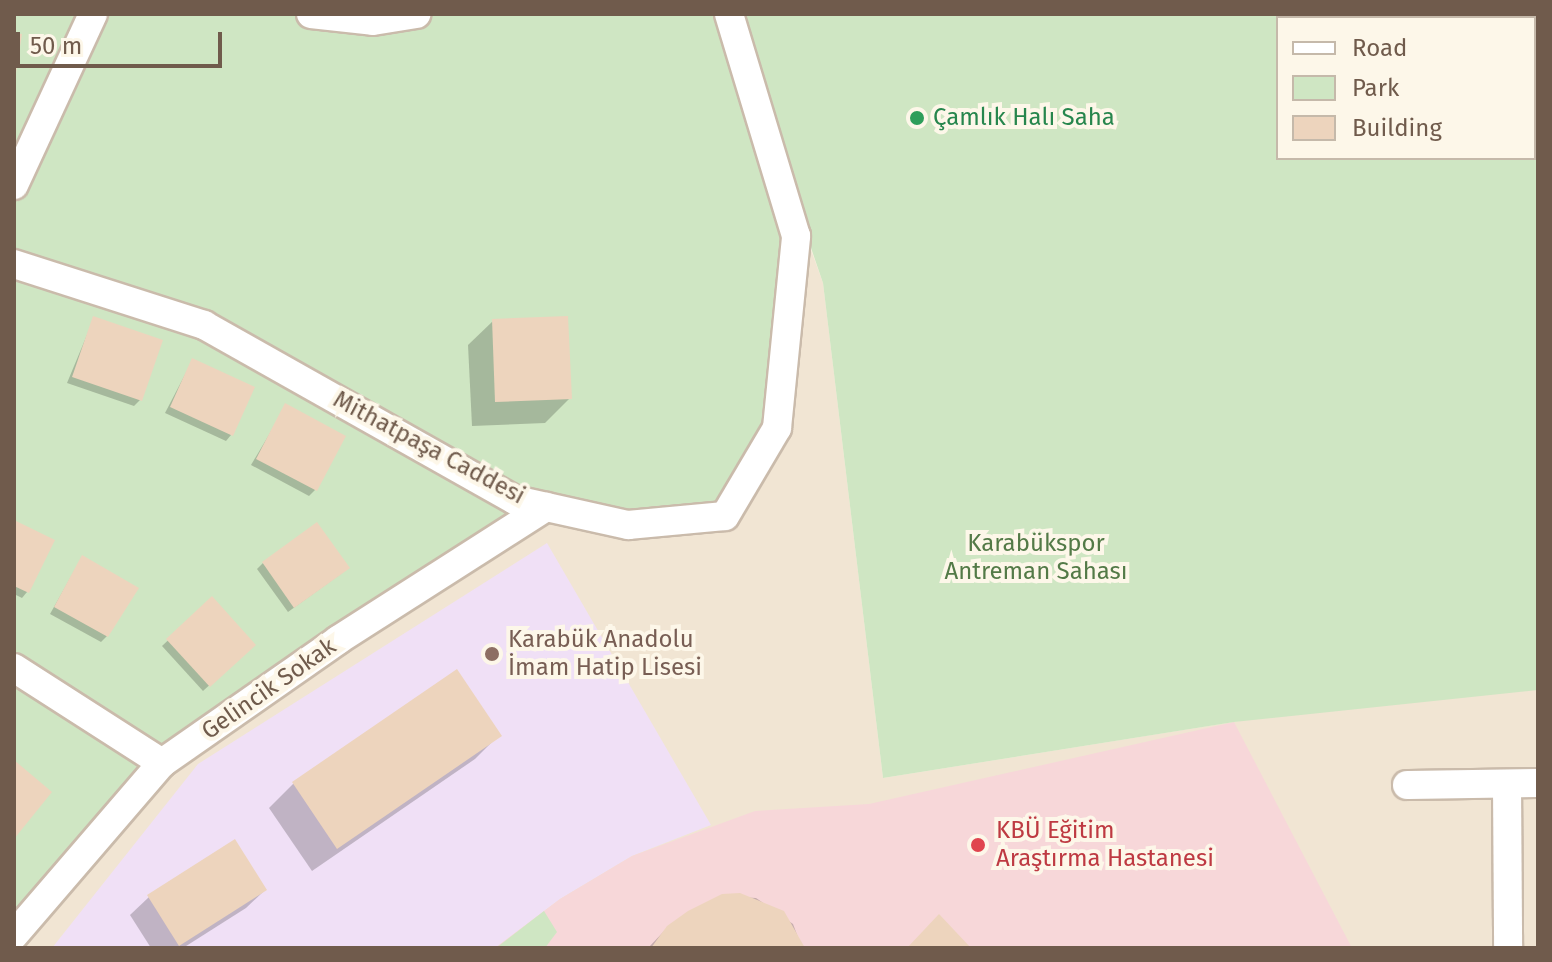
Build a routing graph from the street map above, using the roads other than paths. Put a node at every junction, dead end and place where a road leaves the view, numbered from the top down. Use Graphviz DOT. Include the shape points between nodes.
graph roads {
  1 [pos="93,14"];
  2 [pos="311,14"];
  3 [pos="416,14"];
  4 [pos="729,14"];
  5 [pos="14,185"];
  6 [pos="14,264"];
  7 [pos="546,507"];
  8 [pos="14,668"];
  9 [pos="162,763"];
  10 [pos="1538,783"];
  11 [pos="1407,785"];
  12 [pos="1507,786"];
  13 [pos="23,926"];
  14 [pos="24,948"];
  15 [pos="32,948"];
  16 [pos="1508,948"];
  1 -- 5 [label="street"];
  2 -- 3 [label="street" via="373,21"];
  4 -- 7 [label="street, Mithatpaşa Caddesi" via="796,236 777,428 725,516 628,525"];
  6 -- 7 [label="street, Mithatpaşa Caddesi" via="204,325 515,500"];
  7 -- 9 [label="street, Gelincik Sokak" via="338,640"];
  8 -- 9 [label="street"];
  9 -- 13 [label="street, Gelincik Sokak"];
  10 -- 12 [label="street"];
  11 -- 12 [label="street"];
  12 -- 16 [label="street"];
  13 -- 14 [label="street"];
  13 -- 15 [label="street"];
}
